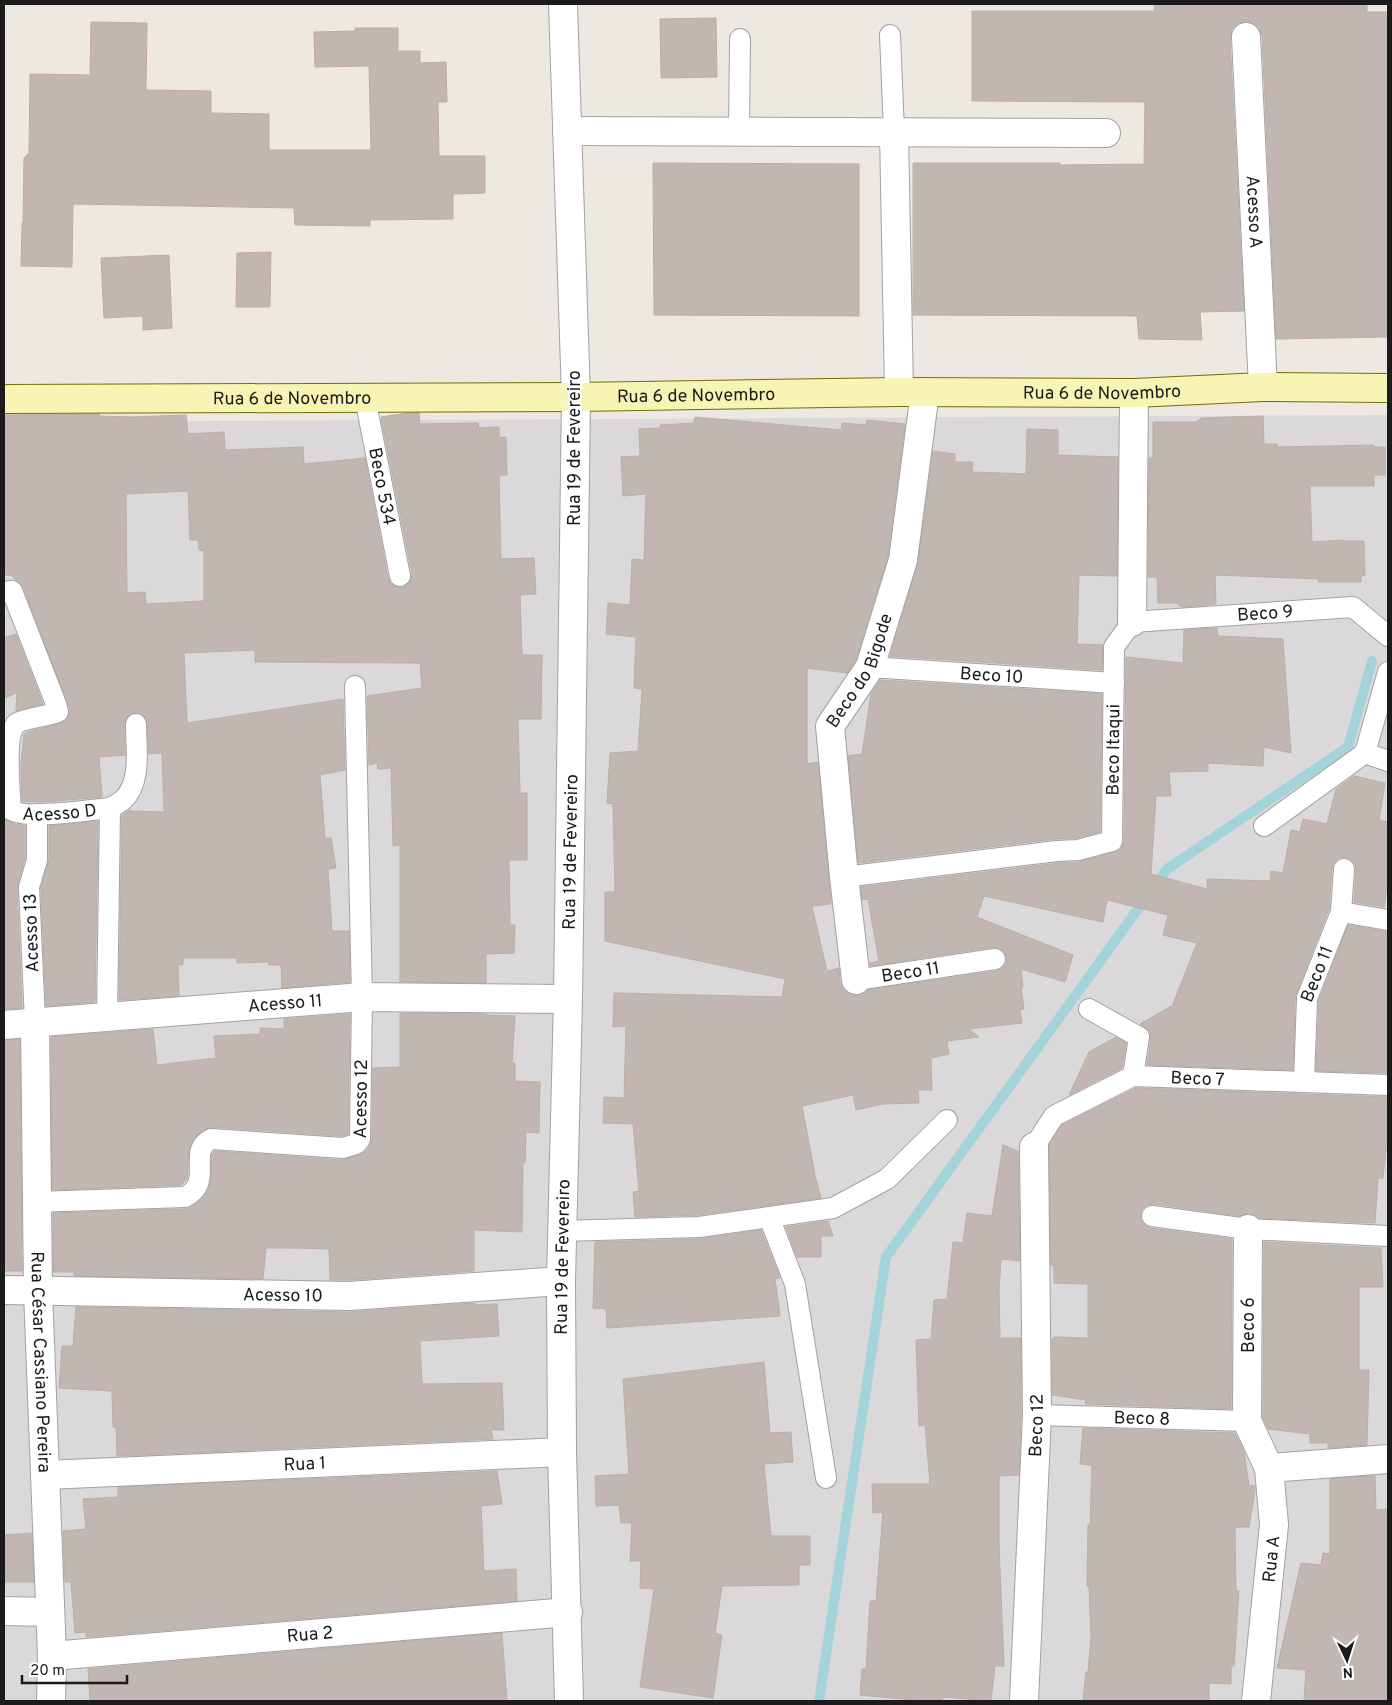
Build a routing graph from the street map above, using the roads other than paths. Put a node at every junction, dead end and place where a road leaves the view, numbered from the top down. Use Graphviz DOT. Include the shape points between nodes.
graph roads {
  1 [pos="563,4"];
  2 [pos="890,35"];
  3 [pos="1246,37"];
  4 [pos="740,39"];
  5 [pos="568,131"];
  6 [pos="739,132"];
  7 [pos="894,132"];
  8 [pos="1106,133"];
  9 [pos="1263,387"];
  10 [pos="1388,388"];
  11 [pos="912,392"];
  12 [pos="1134,393"];
  13 [pos="576,397"];
  14 [pos="4,398"];
  15 [pos="365,398"];
  16 [pos="400,576"];
  17 [pos="4,592"];
  18 [pos="1132,622"];
  19 [pos="1388,636"];
  20 [pos="870,667"];
  21 [pos="1388,672"];
  22 [pos="1114,683"];
  23 [pos="355,686"];
  24 [pos="136,724"];
  25 [pos="1365,753"];
  26 [pos="1388,761"];
  27 [pos="110,808"];
  28 [pos="37,814"];
  29 [pos="1264,826"];
  30 [pos="1344,868"];
  31 [pos="844,877"];
  32 [pos="1341,912"];
  33 [pos="1388,920"];
  34 [pos="995,959"];
  35 [pos="856,980"];
  36 [pos="362,997"];
  37 [pos="568,999"];
  38 [pos="1089,1010"];
  39 [pos="107,1017"];
  40 [pos="35,1022"];
  41 [pos="4,1025"];
  42 [pos="1133,1076"];
  43 [pos="1304,1082"];
  44 [pos="1388,1085"];
  45 [pos="947,1120"];
  46 [pos="1034,1147"];
  47 [pos="36,1202"];
  48 [pos="1152,1216"];
  49 [pos="769,1217"];
  50 [pos="1248,1229"];
  51 [pos="562,1231"];
  52 [pos="1388,1236"];
  53 [pos="561,1281"];
  54 [pos="4,1290"];
  55 [pos="38,1290"];
  56 [pos="1037,1416"];
  57 [pos="1247,1421"];
  58 [pos="562,1452"];
  59 [pos="1388,1459"];
  60 [pos="1269,1468"];
  61 [pos="46,1475"];
  62 [pos="826,1478"];
  63 [pos="4,1611"];
  64 [pos="49,1612"];
  65 [pos="568,1612"];
  66 [pos="52,1656"];
  67 [pos="51,1701"];
  68 [pos="569,1701"];
  69 [pos="1024,1701"];
  70 [pos="1256,1701"];
  1 -- 5 [label="street, Rua 19 de Fevereiro"];
  2 -- 7 [label="lane"];
  3 -- 9 [label="street, Acesso A"];
  4 -- 6 [label="lane"];
  5 -- 6 [label="street"];
  5 -- 13 [label="street, Rua 19 de Fevereiro"];
  6 -- 7 [label="street"];
  7 -- 8 [label="street"];
  7 -- 11 [label="street, Beco do Bigode"];
  9 -- 10 [label="street, Rua 6 de Novembro"];
  9 -- 12 [label="street, Rua 6 de Novembro"];
  11 -- 12 [label="street, Rua 6 de Novembro"];
  11 -- 13 [label="street, Rua 6 de Novembro"];
  11 -- 20 [label="street, Beco do Bigode" via="903,560"];
  12 -- 18 [label="street"];
  13 -- 15 [label="street, Rua 6 de Novembro"];
  13 -- 37 [label="street, Rua 19 de Fevereiro"];
  14 -- 15 [label="street, Rua 6 de Novembro"];
  15 -- 16 [label="lane, Beco 534"];
  17 -- 28 [label="lane, Acesso D" via="12,591 58,712 18,722 13,728 9,749 11,810"];
  18 -- 19 [label="lane, Beco 9" via="1353,607"];
  18 -- 22 [label="lane, Beco Itaqui" via="1114,647"];
  20 -- 22 [label="lane, Beco 10"];
  20 -- 31 [label="street, Beco do Bigode" via="830,726"];
  21 -- 25 [label="lane"];
  22 -- 31 [label="lane, Beco Itaqui" via="1112,841 1078,850"];
  23 -- 36 [label="lane, Acesso 12"];
  24 -- 27 [label="lane" via="137,764 133,785 124,799"];
  25 -- 26 [label="lane"];
  25 -- 29 [label="lane"];
  27 -- 28 [label="lane, Acesso D"];
  27 -- 39 [label="lane, Acesso D"];
  28 -- 40 [label="lane, Acesso 13" via="37,860 29,887"];
  30 -- 32 [label="lane, Beco 11"];
  31 -- 35 [label="street, Beco do Bigode"];
  32 -- 33 [label="lane"];
  32 -- 43 [label="lane, Beco 11" via="1307,998"];
  34 -- 35 [label="lane, Beco 11"];
  36 -- 37 [label="street, Acesso 11"];
  36 -- 39 [label="street, Acesso 11"];
  36 -- 47 [label="lane, Acesso 12" via="360,1139 356,1144 343,1148 211,1139 200,1150 200,1184 194,1193 185,1197"];
  37 -- 51 [label="street, Rua 19 de Fevereiro"];
  38 -- 42 [label="lane" via="1139,1037"];
  39 -- 40 [label="street, Acesso 11"];
  40 -- 41 [label="street, Acesso 11"];
  40 -- 47 [label="street, Rua César Cassiano Pereira"];
  42 -- 43 [label="lane, Beco 7"];
  42 -- 46 [label="lane, Beco 7" via="1054,1116"];
  43 -- 44 [label="lane, Beco 7"];
  45 -- 49 [label="lane" via="887,1179 833,1208"];
  46 -- 56 [label="street, Beco 12"];
  47 -- 55 [label="street, Rua César Cassiano Pereira"];
  48 -- 50 [label="lane"];
  49 -- 51 [label="lane" via="699,1227"];
  49 -- 62 [label="lane" via="795,1284"];
  50 -- 52 [label="lane"];
  50 -- 57 [label="street, Beco 6"];
  51 -- 53 [label="street, Rua 19 de Fevereiro"];
  53 -- 55 [label="street, Acesso 10" via="348,1296"];
  53 -- 58 [label="street, Rua 19 de Fevereiro"];
  54 -- 55 [label="street, Acesso 10"];
  55 -- 61 [label="street, Rua César Cassiano Pereira"];
  56 -- 57 [label="lane, Beco 8"];
  56 -- 69 [label="street, Beco 12"];
  57 -- 60 [label="street, Rua A"];
  58 -- 61 [label="street, Rua 1"];
  58 -- 65 [label="street, Rua 19 de Fevereiro"];
  59 -- 60 [label="street"];
  60 -- 70 [label="street, Rua A" via="1274,1526"];
  61 -- 64 [label="street, Rua César Cassiano Pereira"];
  63 -- 64 [label="street"];
  64 -- 66 [label="street, Rua César Cassiano Pereira"];
  65 -- 66 [label="street, Rua 2"];
  65 -- 68 [label="street, Rua 19 de Fevereiro"];
  66 -- 67 [label="street, Rua César Cassiano Pereira"];
}
